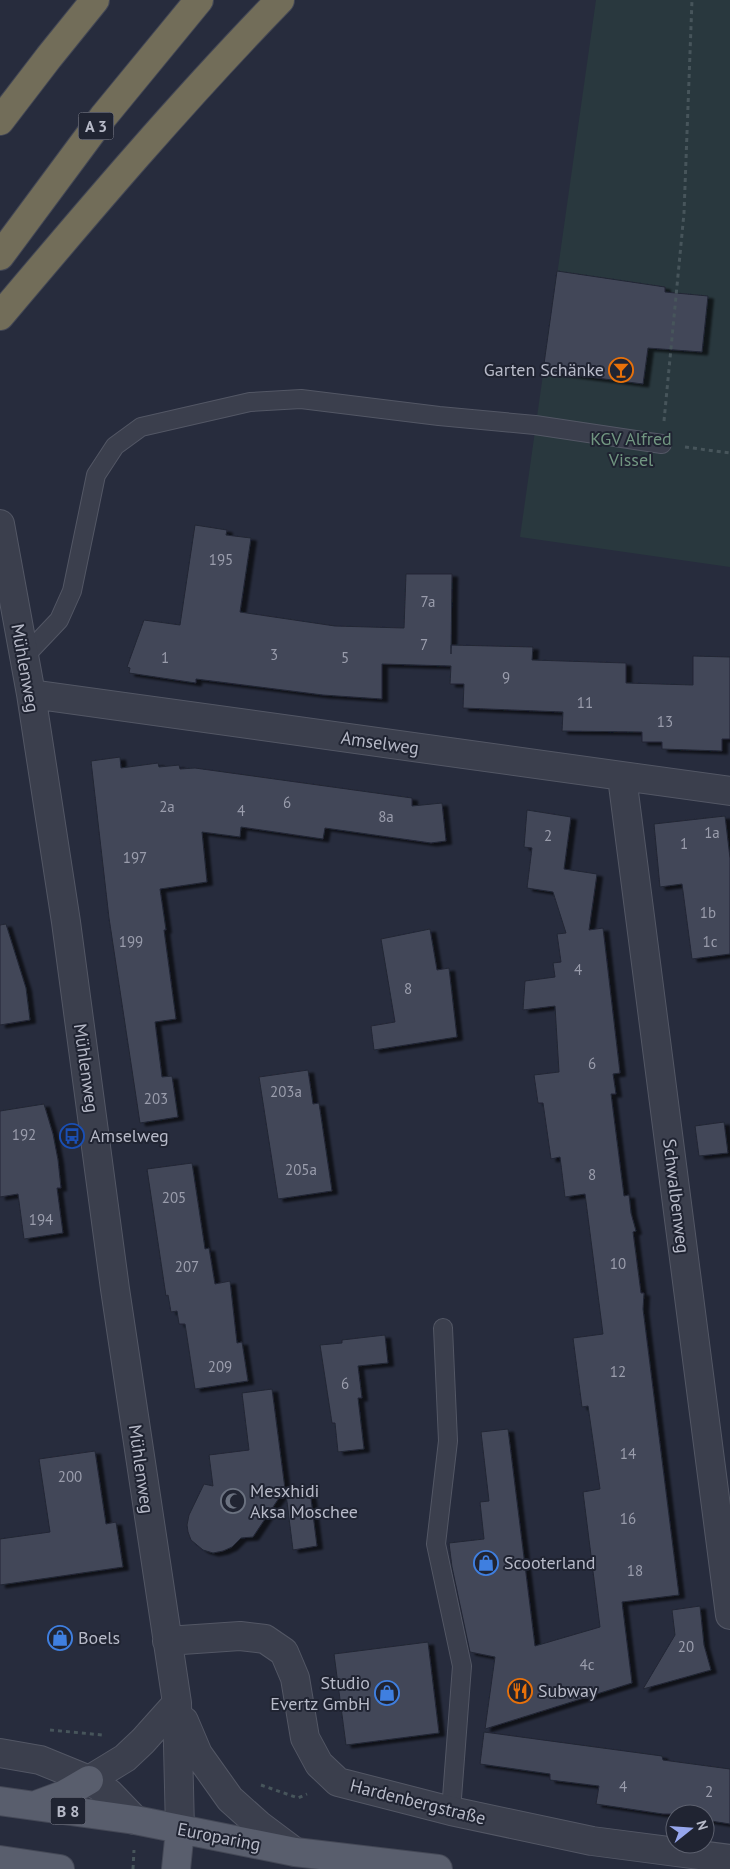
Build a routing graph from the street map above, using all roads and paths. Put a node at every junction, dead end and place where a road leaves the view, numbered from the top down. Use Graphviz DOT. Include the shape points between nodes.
graph roads {
  1 [pos="95,0"];
  2 [pos="199,0"];
  3 [pos="280,0"];
  4 [pos="692,0"];
  5 [pos="0,122"];
  6 [pos="0,256"];
  7 [pos="0,316"];
  8 [pos="662,444"];
  9 [pos="730,453"];
  10 [pos="0,524"];
  11 [pos="23,658"];
  12 [pos="31,694"];
  13 [pos="622,777"];
  14 [pos="730,791"];
  15 [pos="443,1328"];
  16 [pos="730,1615"];
  17 [pos="167,1641"];
  18 [pos="177,1703"];
  19 [pos="46,1730"];
  20 [pos="0,1753"];
  21 [pos="125,1758"];
  22 [pos="88,1780"];
  23 [pos="338,1782"];
  24 [pos="230,1799"];
  25 [pos="0,1801"];
  26 [pos="34,1806"];
  27 [pos="451,1811"];
  28 [pos="136,1820"];
  29 [pos="180,1830"];
  30 [pos="295,1852"];
  31 [pos="0,1860"];
  32 [pos="730,1860"];
  33 [pos="48,1868"];
  34 [pos="176,1869"];
  35 [pos="438,1869"];
  1 -- 5 [label="highway"];
  2 -- 6 [label="highway, A 3" via="103,117"];
  3 -- 7 [label="highway" via="112,183"];
  4 -- 8 [label="path" via="684,213"];
  8 -- 9 [label="path"];
  8 -- 11 [label="lane" via="535,425 301,399 250,402 141,427 115,446 96,475 72,592 60,620"];
  10 -- 11 [label="street, Mühlenweg"];
  11 -- 12 [label="street, Mühlenweg"];
  12 -- 13 [label="street, Amselweg"];
  12 -- 17 [label="street, Mühlenweg"];
  13 -- 14 [label="street, Amselweg"];
  13 -- 16 [label="street, Schwalbenweg"];
  15 -- 27 [label="lane" via="448,1441 436,1544 462,1666"];
  17 -- 18 [label="street, Mühlenweg"];
  17 -- 23 [label="street, Hardenbergstraße" via="240,1636 265,1639 284,1652 295,1678 305,1738 319,1764"];
  18 -- 21 [label="street"];
  18 -- 24 [label="street, Mühlenweg" via="198,1754"];
  18 -- 29 [label="street, Mühlenweg"];
  19 -- 21 [label="path" via="110,1736"];
  20 -- 22 [label="street" via="40,1760"];
  21 -- 22 [label="street"];
  22 -- 26 [label="main road" via="63,1795"];
  22 -- 28 [label="street" via="109,1793"];
  23 -- 24 [label="path" via="298,1798 249,1781"];
  23 -- 27 [label="street, Hardenbergstraße"];
  24 -- 30 [label="street, Mühlenweg"];
  25 -- 26 [label="main road, Europaring / B 8"];
  26 -- 28 [label="main road, Europaring / B 8"];
  27 -- 32 [label="street, Hardenbergstraße" via="592,1842"];
  28 -- 29 [label="main road, Europaring / B 8"];
  29 -- 30 [label="main road, Europaring / B 8"];
  29 -- 34 [label="main road"];
  30 -- 35 [label="main road, Europaring / B 8"];
  31 -- 33 [label="main road"];
}
